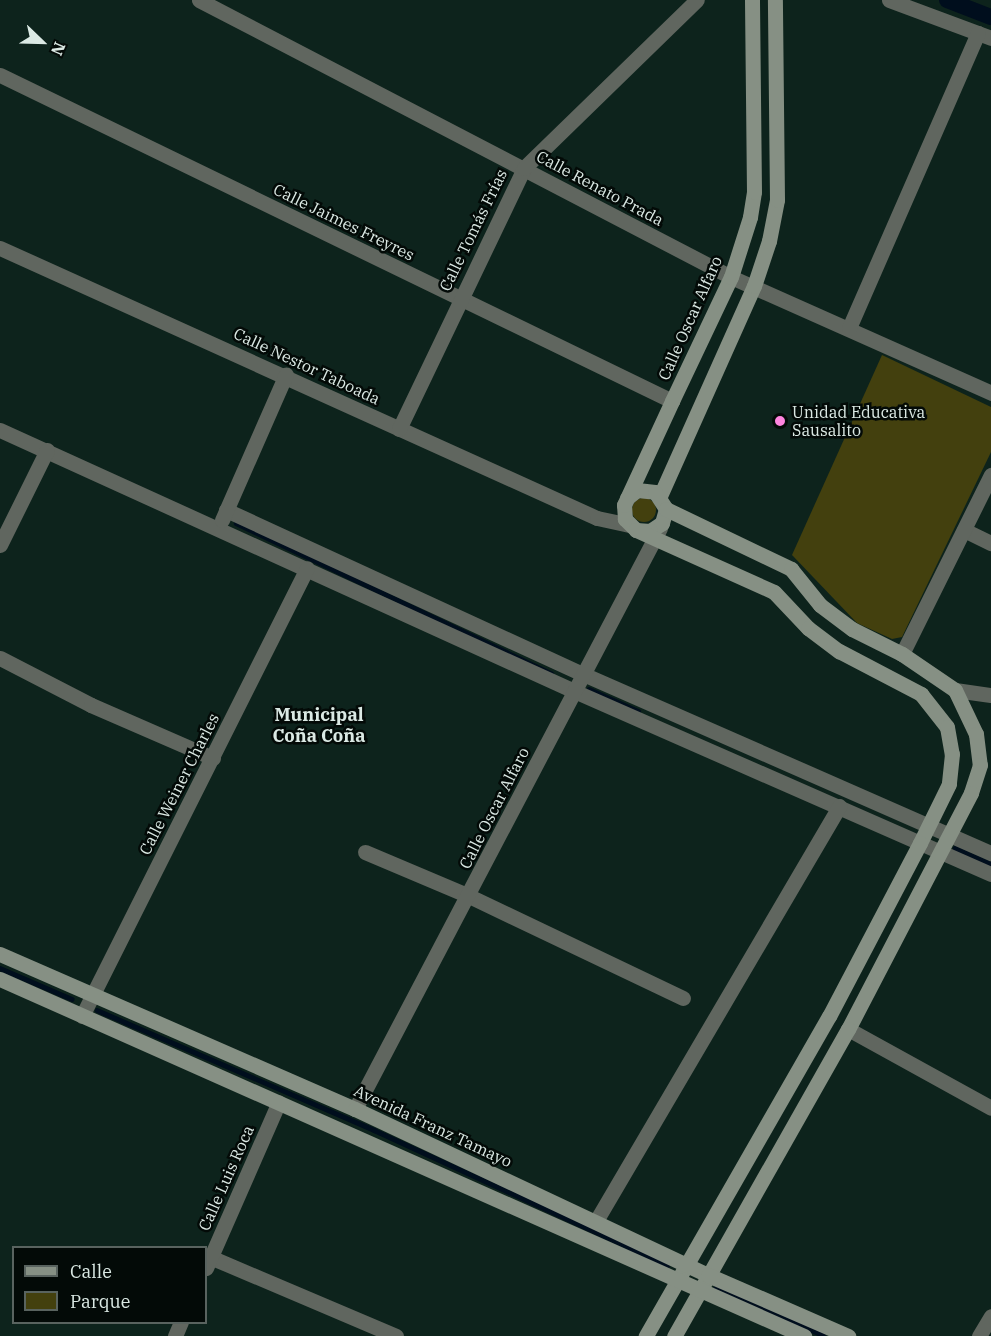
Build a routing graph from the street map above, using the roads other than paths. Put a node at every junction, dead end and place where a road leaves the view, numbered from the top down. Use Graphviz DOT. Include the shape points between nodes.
graph roads {
  1 [pos="199,0"];
  2 [pos="697,0"];
  3 [pos="752,0"];
  4 [pos="775,0"];
  5 [pos="889,0"];
  6 [pos="985,35"];
  7 [pos="0,75"];
  8 [pos="524,168"];
  9 [pos="0,248"];
  10 [pos="731,277"];
  11 [pos="754,286"];
  12 [pos="459,298"];
  13 [pos="849,328"];
  14 [pos="286,374"];
  15 [pos="991,393"];
  16 [pos="672,400"];
  17 [pos="399,429"];
  18 [pos="0,430"];
  19 [pos="47,450"];
  20 [pos="991,475"];
  21 [pos="626,502"];
  22 [pos="663,509"];
  23 [pos="226,510"];
  24 [pos="597,518"];
  25 [pos="219,527"];
  26 [pos="633,528"];
  27 [pos="964,530"];
  28 [pos="654,540"];
  29 [pos="991,543"];
  30 [pos="0,545"];
  31 [pos="307,568"];
  32 [pos="902,654"];
  33 [pos="0,658"];
  34 [pos="583,674"];
  35 [pos="956,690"];
  36 [pos="574,691"];
  37 [pos="991,694"];
  38 [pos="213,758"];
  39 [pos="839,806"];
  40 [pos="927,828"];
  41 [pos="949,834"];
  42 [pos="920,843"];
  43 [pos="940,850"];
  44 [pos="365,852"];
  45 [pos="991,853"];
  46 [pos="991,874"];
  47 [pos="469,896"];
  48 [pos="0,954"];
  49 [pos="0,979"];
  50 [pos="92,994"];
  51 [pos="683,998"];
  52 [pos="82,1016"];
  53 [pos="848,1029"];
  54 [pos="279,1102"];
  55 [pos="991,1108"];
  56 [pos="355,1109"];
  57 [pos="596,1221"];
  58 [pos="208,1262"];
  59 [pos="685,1264"];
  60 [pos="708,1275"];
  61 [pos="676,1280"];
  62 [pos="699,1291"];
  63 [pos="991,1316"];
  64 [pos="841,1334"];
  65 [pos="396,1336"];
  66 [pos="646,1336"];
  67 [pos="674,1336"];
  68 [pos="804,1336"];
  69 [pos="979,1336"];
  1 -- 8 [label="street, Calle Renato Prada"];
  2 -- 8 [label="street, Calle Tomás Frías"];
  3 -- 10 [label="main road, Calle Oscar Alfaro" via="754,192"];
  4 -- 11 [label="main road, Calle Oscar Alfaro" via="777,200"];
  5 -- 6 [label="street"];
  6 -- 13 [label="street"];
  7 -- 12 [label="street, Calle Jaimes Freyres"];
  8 -- 10 [label="street, Calle Renato Prada"];
  8 -- 12 [label="street, Calle Tomás Frías"];
  9 -- 14 [label="street, Calle Nestor Taboada"];
  10 -- 11 [label="street, Calle Renato Prada"];
  10 -- 16 [label="main road, Calle Oscar Alfaro"];
  11 -- 13 [label="street, Calle Renato Prada"];
  11 -- 22 [label="main road, Calle Oscar Alfaro"];
  12 -- 16 [label="street, Calle Jaimes Freyres"];
  12 -- 17 [label="street, Calle Tomás Frías"];
  13 -- 15 [label="street, Calle Renato Prada"];
  14 -- 17 [label="street, Calle Nestor Taboada"];
  14 -- 23 [label="street"];
  16 -- 21 [label="main road, Calle Oscar Alfaro"];
  17 -- 24 [label="street, Calle Nestor Taboada"];
  18 -- 19 [label="street"];
  19 -- 25 [label="street"];
  19 -- 30 [label="street"];
  20 -- 27 [label="street"];
  21 -- 22 [label="main road" via="643,489"];
  21 -- 24 [label="street"];
  21 -- 26 [label="main road"];
  22 -- 26 [label="main road" via="650,531"];
  22 -- 28 [label="street, Calle Oscar Alfaro"];
  22 -- 32 [label="main road" via="791,569 828,611 852,629"];
  23 -- 25 [label="street"];
  23 -- 34 [label="street"];
  24 -- 26 [label="street, Calle Nestor Taboada"];
  25 -- 31 [label="street"];
  26 -- 28 [label="main road"];
  27 -- 29 [label="street"];
  27 -- 32 [label="street"];
  28 -- 34 [label="street, Calle Oscar Alfaro"];
  28 -- 40 [label="main road" via="774,592 808,628 838,651 921,694 947,727 952,754 949,784"];
  31 -- 36 [label="street"];
  31 -- 38 [label="street, Calle Weiner Charles"];
  32 -- 35 [label="main road"];
  33 -- 38 [label="street" via="91,705"];
  34 -- 36 [label="street, Calle Oscar Alfaro"];
  34 -- 40 [label="street"];
  35 -- 37 [label="street"];
  35 -- 41 [label="main road" via="976,734 980,765 971,793"];
  36 -- 39 [label="street"];
  36 -- 47 [label="street, Calle Oscar Alfaro"];
  38 -- 50 [label="street, Calle Weiner Charles"];
  39 -- 42 [label="street"];
  39 -- 57 [label="street"];
  40 -- 41 [label="street"];
  40 -- 42 [label="main road"];
  41 -- 43 [label="main road"];
  41 -- 45 [label="street"];
  42 -- 43 [label="street"];
  42 -- 59 [label="main road" via="829,1016"];
  43 -- 46 [label="street"];
  43 -- 53 [label="main road"];
  44 -- 47 [label="street"];
  47 -- 51 [label="street"];
  47 -- 56 [label="street, Calle Oscar Alfaro"];
  48 -- 50 [label="main road, Avenida Franz Tamayo"];
  49 -- 52 [label="main road"];
  50 -- 52 [label="street, Calle Weiner Charles"];
  50 -- 56 [label="main road, Avenida Franz Tamayo"];
  52 -- 54 [label="main road"];
  53 -- 55 [label="street"];
  53 -- 60 [label="main road"];
  54 -- 58 [label="street, Calle Luis Roca"];
  54 -- 61 [label="main road"];
  56 -- 57 [label="main road, Avenida Franz Tamayo"];
  57 -- 59 [label="main road, Avenida Franz Tamayo"];
  58 -- 65 [label="street"];
  59 -- 60 [label="main road, Avenida Franz Tamayo"];
  59 -- 61 [label="main road"];
  60 -- 62 [label="main road"];
  60 -- 64 [label="main road, Avenida Franz Tamayo"];
  61 -- 62 [label="main road"];
  61 -- 66 [label="main road"];
  62 -- 67 [label="main road"];
  62 -- 68 [label="main road"];
  63 -- 69 [label="street"];
}
